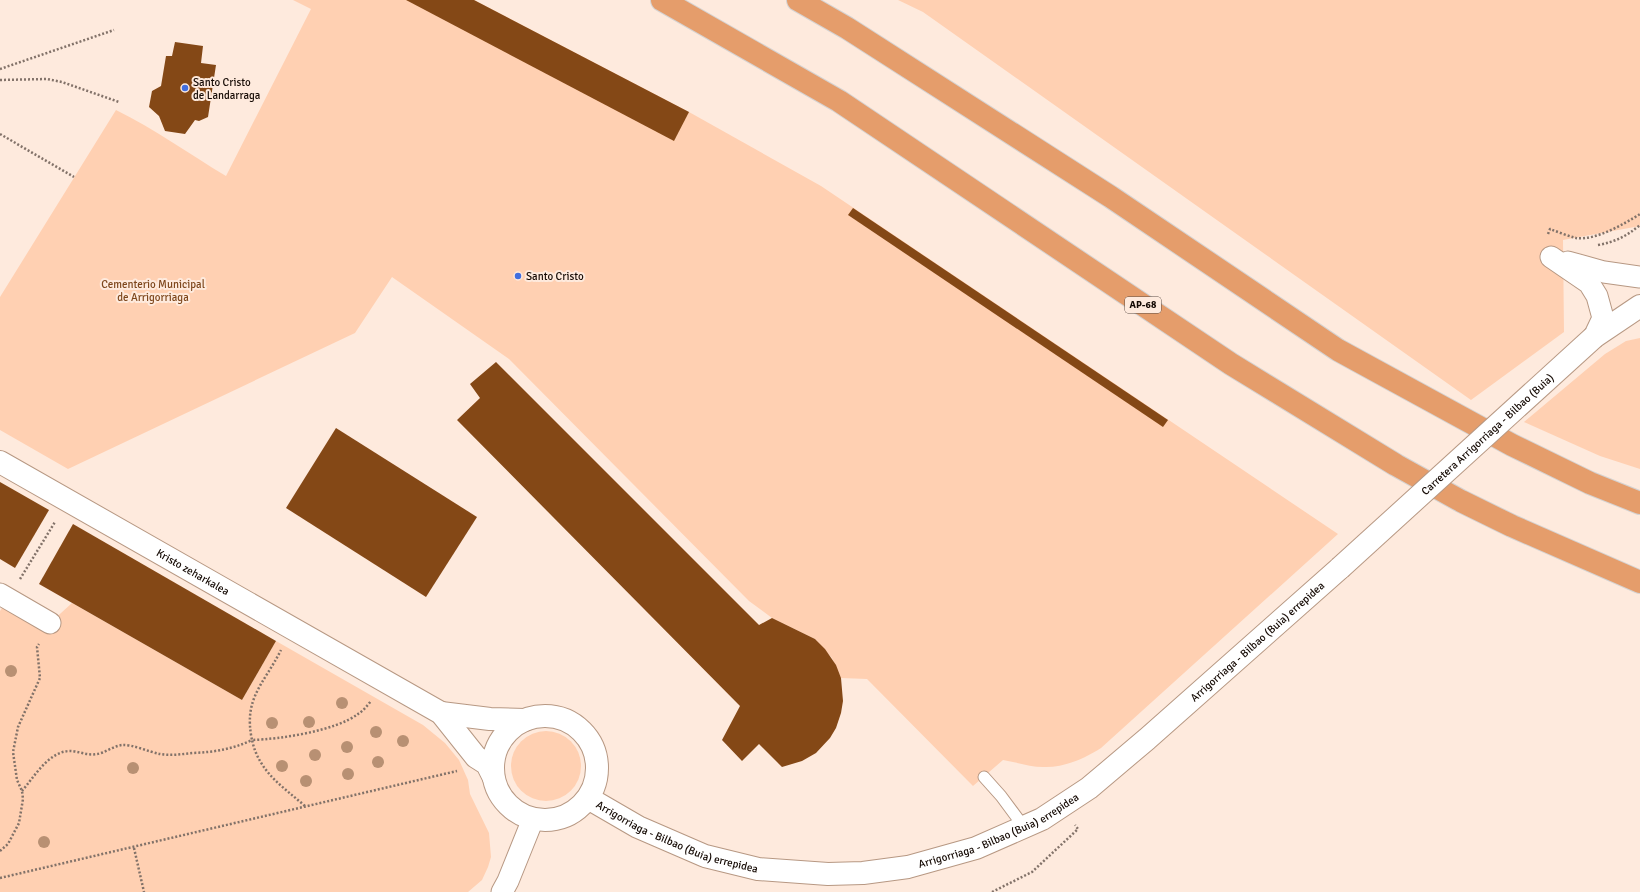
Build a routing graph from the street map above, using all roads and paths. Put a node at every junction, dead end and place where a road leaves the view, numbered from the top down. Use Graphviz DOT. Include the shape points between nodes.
graph roads {
  1 [pos="662,0"];
  2 [pos="798,0"];
  3 [pos="114,30"];
  4 [pos="0,69"];
  5 [pos="0,80"];
  6 [pos="118,102"];
  7 [pos="0,134"];
  8 [pos="74,177"];
  9 [pos="1640,214"];
  10 [pos="1640,225"];
  11 [pos="1593,246"];
  12 [pos="1546,250"];
  13 [pos="1640,277"];
  14 [pos="1640,306"];
  15 [pos="1594,337"];
  16 [pos="0,462"];
  17 [pos="68,501"];
  18 [pos="1640,503"];
  19 [pos="1340,568"];
  20 [pos="1640,582"];
  21 [pos="4,597"];
  22 [pos="50,624"];
  23 [pos="292,628"];
  24 [pos="386,682"];
  25 [pos="441,713"];
  26 [pos="525,720"];
  27 [pos="252,740"];
  28 [pos="490,770"];
  29 [pos="984,777"];
  30 [pos="22,791"];
  31 [pos="588,798"];
  32 [pos="1062,805"];
  33 [pos="306,806"];
  34 [pos="533,819"];
  35 [pos="1024,826"];
  36 [pos="134,848"];
  37 [pos="0,852"];
  38 [pos="0,878"];
  39 [pos="144,892"];
  40 [pos="502,892"];
  41 [pos="992,892"];
  1 -- 20 [label="highway, AP-68" via="839,101 1231,364 1396,465 1512,526"];
  2 -- 18 [label="highway" via="847,28 1111,197 1338,350 1512,445 1590,483"];
  3 -- 4 [label="path"];
  5 -- 6 [label="path" via="47,79"];
  7 -- 8 [label="path"];
  9 -- 12 [label="path" via="1592,238 1576,238 1550,230"];
  10 -- 11 [label="path" via="1616,240"];
  12 -- 13 [label="street" via="1604,272"];
  12 -- 15 [label="street" via="1590,283 1603,318"];
  14 -- 15 [label="street, Carretera Arrigorriaga - Bilbao (Buia)"];
  15 -- 19 [label="street, Carretera Arrigorriaga - Bilbao (Buia), bridge"];
  16 -- 17 [label="street, Kristo zeharkalea"];
  17 -- 21 [label="path"];
  17 -- 23 [label="street, Kristo zeharkalea"];
  19 -- 32 [label="street, Arrigorriaga - Bilbao (Buia) errepidea" via="1147,739 1089,788"];
  21 -- 22 [label="street"];
  22 -- 30 [label="path" via="37,647 40,678 23,713 12,752 17,780"];
  23 -- 24 [label="street, Kristo zeharkalea"];
  23 -- 27 [label="path" via="253,701 249,715"];
  24 -- 25 [label="street, Kristo zeharkalea"];
  24 -- 27 [label="path" via="359,714 346,721 300,734"];
  25 -- 26 [label="street"];
  25 -- 28 [label="street" via="476,757"];
  26 -- 28 [label="street" via="515,725 499,742"];
  26 -- 31 [label="street" via="544,716 565,720 589,739 597,769 596,779"];
  27 -- 30 [label="path" via="241,746 214,752 176,755 148,751 130,745 121,745 96,755 66,751 49,760"];
  27 -- 33 [label="path" via="264,769"];
  28 -- 33 [label="path"];
  28 -- 34 [label="street" via="498,791 507,804 518,813"];
  29 -- 35 [label="lane"];
  30 -- 37 [label="path" via="19,823 8,844"];
  31 -- 34 [label="street" via="564,817"];
  31 -- 35 [label="street, Arrigorriaga - Bilbao (Buia) errepidea" via="638,826 705,856 758,869 828,874 864,873 908,867 976,848"];
  32 -- 35 [label="street, Arrigorriaga - Bilbao (Buia) errepidea" via="1042,819"];
  32 -- 41 [label="path" via="1078,830 1032,872"];
  33 -- 36 [label="path"];
  34 -- 40 [label="street"];
  36 -- 38 [label="path"];
  36 -- 39 [label="path"];
}
